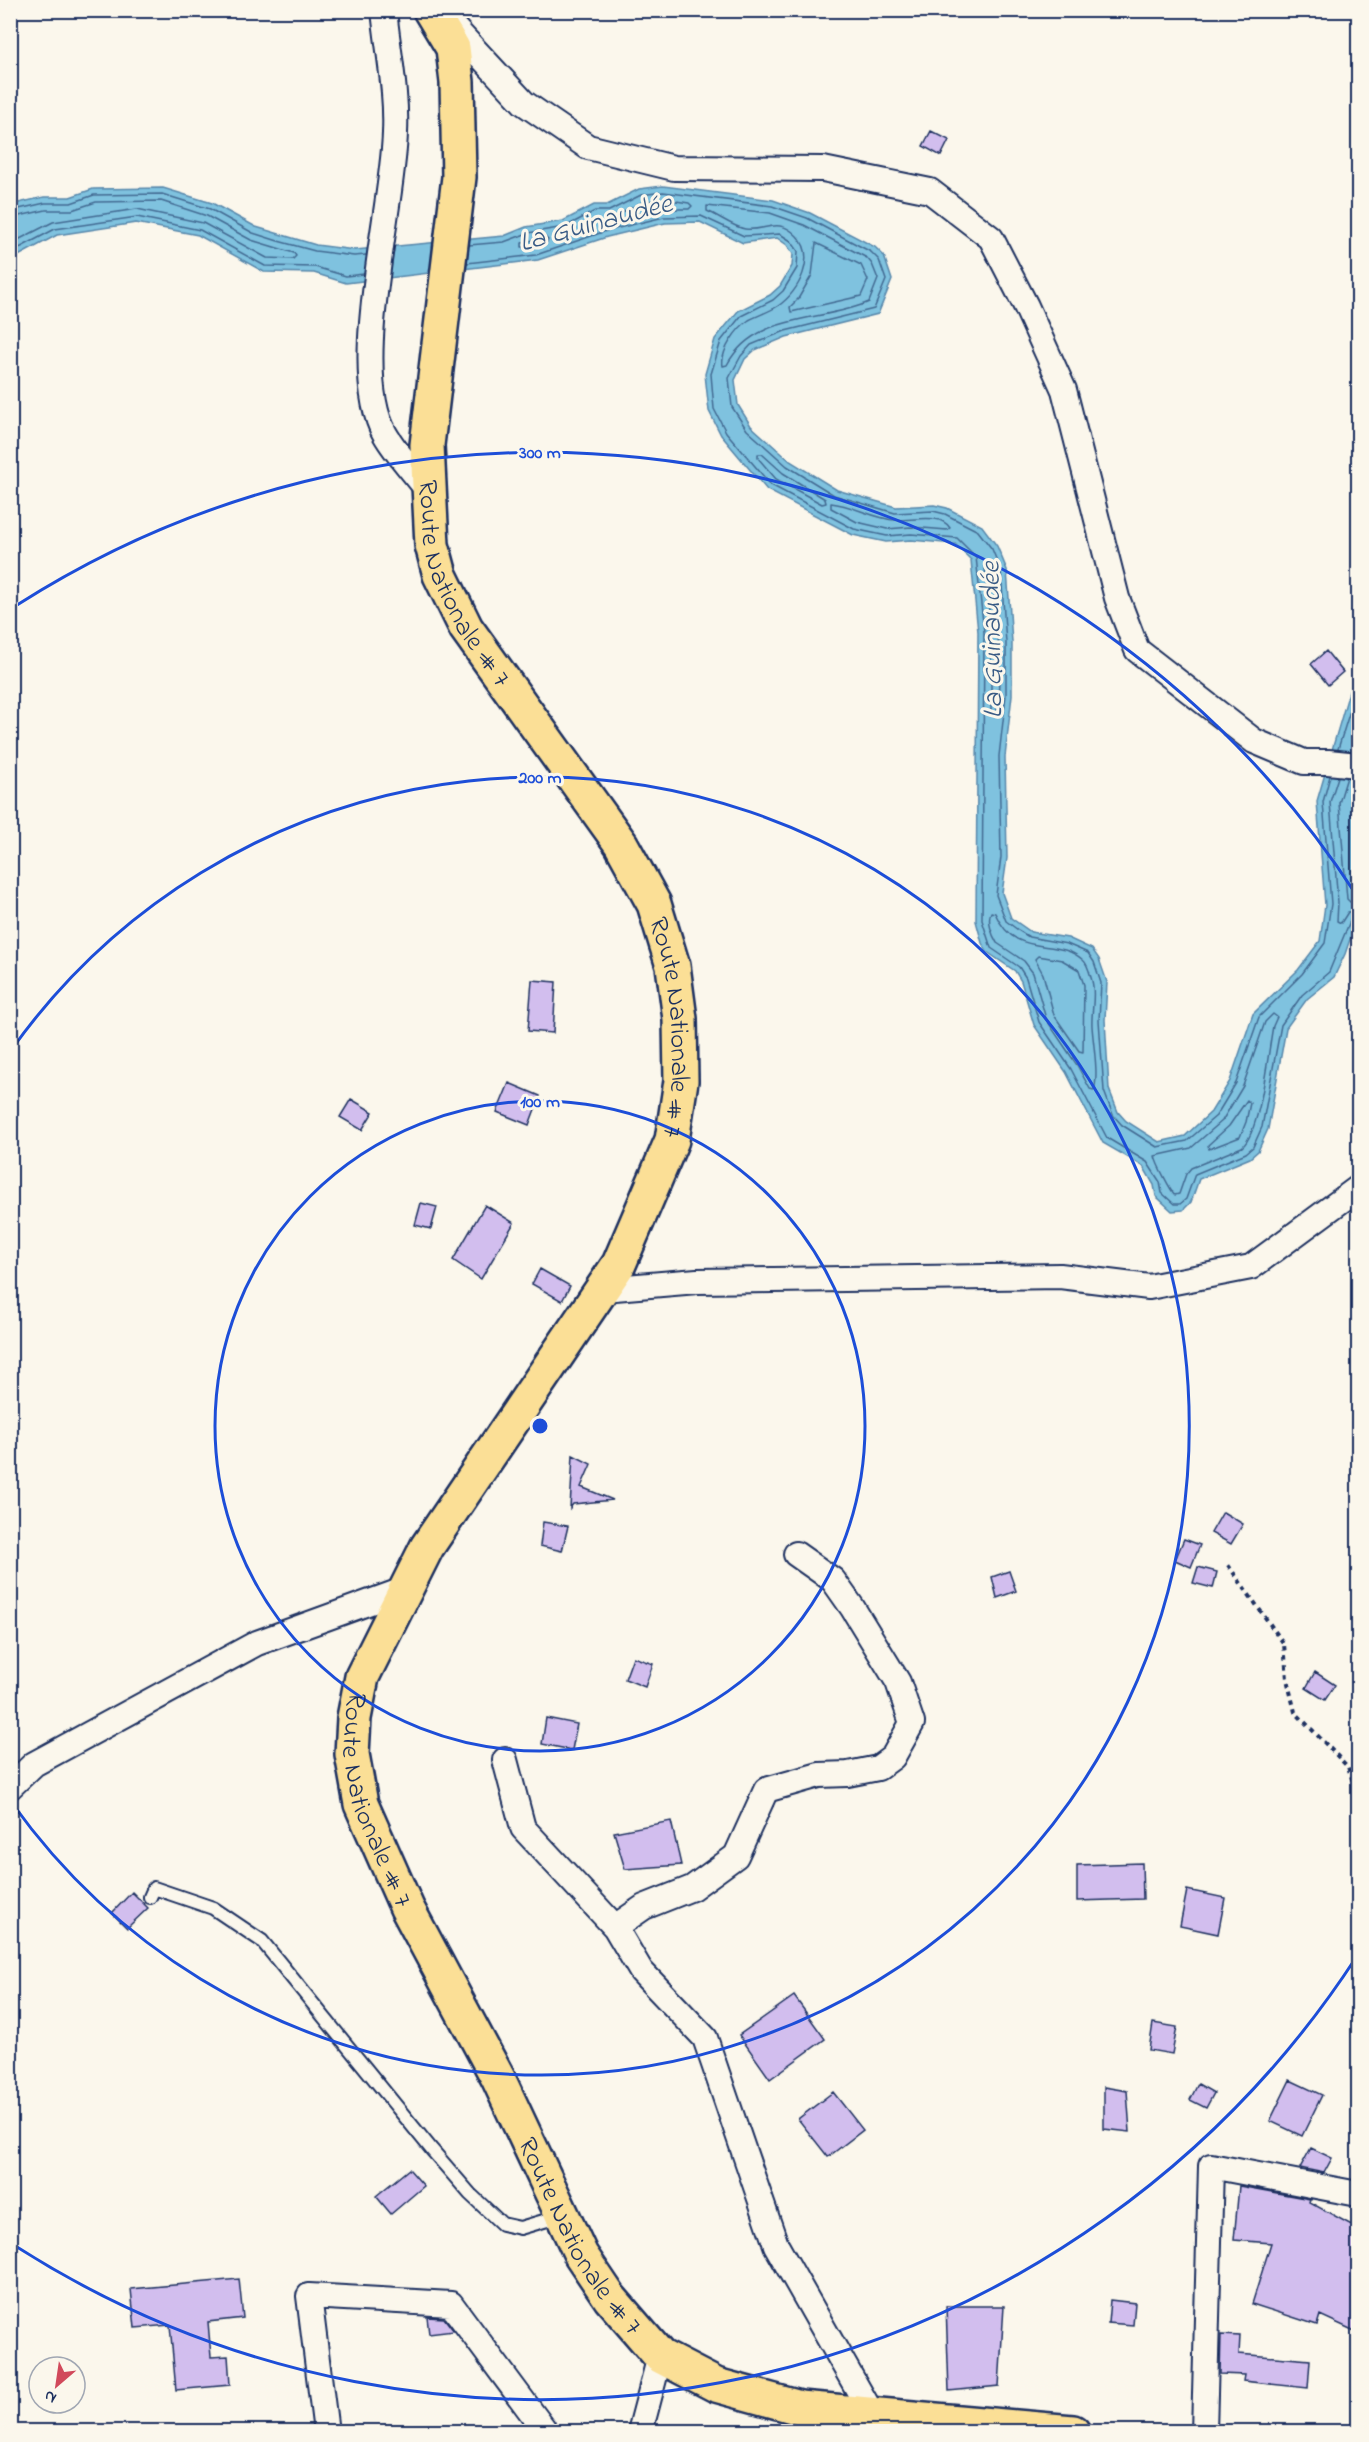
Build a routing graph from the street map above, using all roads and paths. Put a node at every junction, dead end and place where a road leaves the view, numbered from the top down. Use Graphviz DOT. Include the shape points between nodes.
graph roads {
  1 [pos="384,10"];
  2 [pos="430,10"];
  3 [pos="438,10"];
  4 [pos="429,492"];
  5 [pos="1359,765"];
  6 [pos="1359,1188"];
  7 [pos="603,1289"];
  8 [pos="796,1554"];
  9 [pos="1228,1565"];
  10 [pos="406,1589"];
  11 [pos="505,1760"];
  12 [pos="10,1787"];
  13 [pos="1359,1797"];
  14 [pos="150,1897"];
  15 [pos="615,1927"];
  16 [pos="1359,2194"];
  17 [pos="562,2216"];
  18 [pos="660,2356"];
  19 [pos="872,2414"];
  20 [pos="326,2432"];
  21 [pos="546,2432"];
  22 [pos="640,2432"];
  23 [pos="1074,2432"];
  24 [pos="1204,2432"];
  1 -- 4 [label="street" via="395,133 370,372 374,403 384,433"];
  2 -- 4 [label="main road, Route Nationale # 7" via="453,48 459,177 427,445"];
  3 -- 5 [label="street" via="524,103 588,147 675,168 823,169 930,191 991,238 1064,390 1117,598 1137,650 1254,741 1304,762"];
  4 -- 7 [label="main road, Route Nationale # 7" via="432,544 440,575 466,628 621,844 654,904 673,966 680,1019 681,1081 672,1140 620,1264"];
  6 -- 7 [label="street" via="1251,1268 1149,1287 1060,1276 697,1281"];
  7 -- 10 [label="main road, Route Nationale # 7" via="427,1547"];
  8 -- 15 [label="street" via="833,1580 852,1606 898,1682 912,1723 893,1757 878,1768 819,1775 766,1790 736,1856 692,1888 644,1907"];
  9 -- 13 [label="path" via="1284,1644 1295,1712 1348,1767"];
  10 -- 12 [label="street" via="257,1643 34,1764"];
  10 -- 17 [label="main road, Route Nationale # 7" via="362,1677 352,1754 361,1804 407,1908 498,2078"];
  11 -- 15 [label="street" via="523,1828"];
  14 -- 17 [label="lane" via="154,1888 213,1908 262,1941 432,2150 502,2224 520,2228"];
  15 -- 19 [label="street" via="641,1971 705,2038 776,2245"];
  16 -- 24 [label="street" via="1211,2166"];
  17 -- 18 [label="main road, Route Nationale # 7" via="581,2255 610,2298"];
  18 -- 19 [label="main road, Route Nationale # 7" via="716,2385 800,2408"];
  18 -- 22 [label="street"];
  19 -- 23 [label="main road, Route Nationale # 7"];
  20 -- 21 [label="street" via="309,2296 451,2304"];
}
